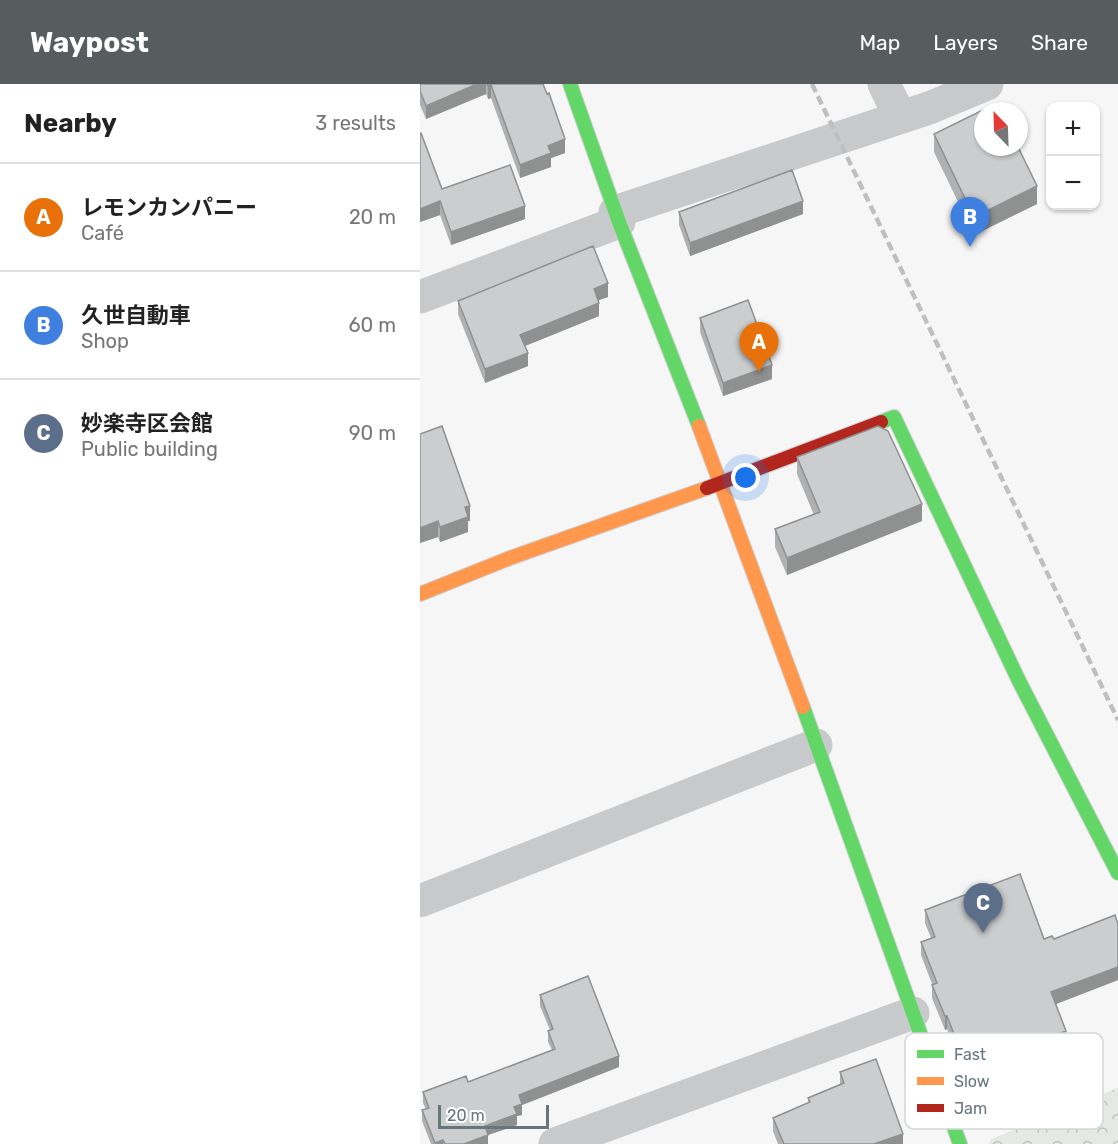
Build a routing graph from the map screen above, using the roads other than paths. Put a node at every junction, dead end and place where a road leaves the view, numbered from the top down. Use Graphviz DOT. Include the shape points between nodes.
graph roads {
  1 [pos="570,84"];
  2 [pos="884,84"];
  3 [pos="987,84"];
  4 [pos="900,117"];
  5 [pos="617,217"];
  6 [pos="420,297"];
  7 [pos="722,483"];
  8 [pos="420,594"];
  9 [pos="816,745"];
  10 [pos="1118,873"];
  11 [pos="420,902"];
  12 [pos="913,1013"];
  13 [pos="920,1033"];
  14 [pos="955,1129"];
  15 [pos="555,1144"];
  16 [pos="960,1144"];
  1 -- 5 [label="street"];
  2 -- 4 [label="street"];
  3 -- 4 [label="street"];
  4 -- 5 [label="street"];
  5 -- 6 [label="street"];
  5 -- 7 [label="street"];
  7 -- 8 [label="street"];
  7 -- 9 [label="street"];
  7 -- 10 [label="street" via="894,417 1019,681"];
  9 -- 11 [label="street"];
  9 -- 12 [label="street"];
  12 -- 13 [label="street"];
  12 -- 15 [label="street"];
  14 -- 16 [label="street"];
}
